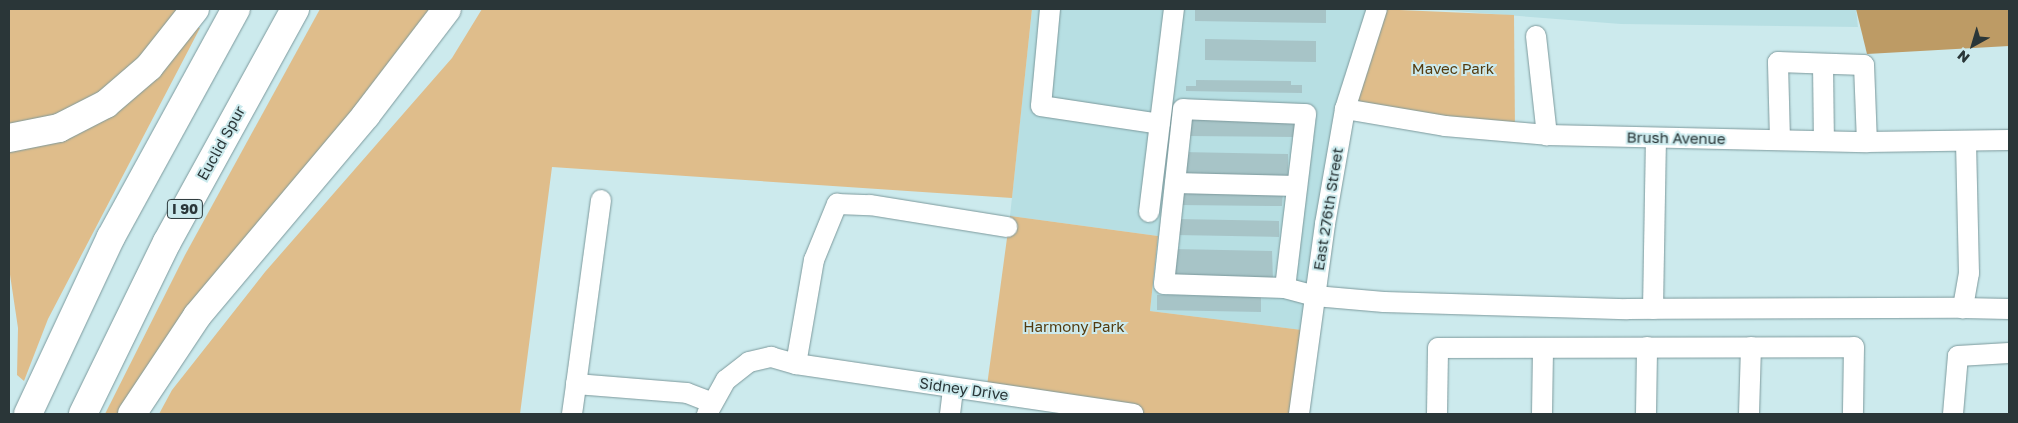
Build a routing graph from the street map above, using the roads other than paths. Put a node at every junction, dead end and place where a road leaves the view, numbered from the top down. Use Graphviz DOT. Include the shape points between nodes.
graph roads {
  1 [pos="195,9"];
  2 [pos="236,9"];
  3 [pos="296,9"];
  4 [pos="447,9"];
  5 [pos="1050,9"];
  6 [pos="1174,9"];
  7 [pos="1378,9"];
  8 [pos="1536,36"];
  9 [pos="1823,64"];
  10 [pos="1345,110"];
  11 [pos="1160,124"];
  12 [pos="1547,135"];
  13 [pos="9,138"];
  14 [pos="1656,139"];
  15 [pos="1780,140"];
  16 [pos="2009,140"];
  17 [pos="1824,141"];
  18 [pos="1867,142"];
  19 [pos="1966,142"];
  20 [pos="1175,183"];
  21 [pos="1297,186"];
  22 [pos="601,200"];
  23 [pos="1149,212"];
  24 [pos="1007,226"];
  25 [pos="1285,288"];
  26 [pos="1315,296"];
  27 [pos="1963,308"];
  28 [pos="1653,309"];
  29 [pos="2009,309"];
  30 [pos="1751,347"];
  31 [pos="1543,348"];
  32 [pos="1647,348"];
  33 [pos="2009,354"];
  34 [pos="796,364"];
  35 [pos="576,384"];
  36 [pos="953,388"];
  37 [pos="709,408"];
  38 [pos="28,414"];
  39 [pos="84,414"];
  40 [pos="132,414"];
  41 [pos="572,414"];
  42 [pos="950,414"];
  43 [pos="1133,414"];
  44 [pos="1299,414"];
  45 [pos="1438,414"];
  46 [pos="1542,414"];
  47 [pos="1646,414"];
  48 [pos="1749,414"];
  49 [pos="1853,414"];
  50 [pos="1953,414"];
  1 -- 13 [label="highway" via="149,67 114,99 59,128"];
  2 -- 38 [label="highway" via="120,219"];
  3 -- 39 [label="highway, Euclid Spur / I 90" via="167,242"];
  4 -- 40 [label="highway" via="360,121 202,309"];
  5 -- 11 [label="street" via="1041,106"];
  6 -- 11 [label="street"];
  7 -- 10 [label="street, East 276th Street"];
  8 -- 12 [label="street"];
  9 -- 15 [label="street" via="1778,62"];
  9 -- 17 [label="street"];
  9 -- 18 [label="street" via="1864,65"];
  10 -- 12 [label="street, Brush Avenue" via="1445,126"];
  10 -- 26 [label="street, East 276th Street"];
  11 -- 23 [label="street"];
  12 -- 14 [label="street, Brush Avenue"];
  14 -- 15 [label="street, Brush Avenue"];
  14 -- 28 [label="street"];
  15 -- 17 [label="street, Brush Avenue"];
  16 -- 19 [label="street, Brush Avenue"];
  17 -- 18 [label="street, Brush Avenue"];
  18 -- 19 [label="street, Brush Avenue"];
  19 -- 27 [label="street" via="1969,273"];
  20 -- 21 [label="street"];
  20 -- 21 [label="street" via="1182,109 1303,111"];
  20 -- 25 [label="street" via="1164,284"];
  21 -- 25 [label="street"];
  22 -- 35 [label="street"];
  24 -- 34 [label="street" via="870,205 838,204 814,260"];
  25 -- 26 [label="street"];
  26 -- 28 [label="street" via="1384,302"];
  26 -- 44 [label="street, East 276th Street"];
  27 -- 28 [label="street"];
  27 -- 29 [label="street"];
  30 -- 32 [label="street"];
  30 -- 48 [label="street"];
  30 -- 49 [label="street" via="1854,347"];
  31 -- 32 [label="street"];
  31 -- 45 [label="street" via="1438,348"];
  31 -- 46 [label="street"];
  32 -- 47 [label="street"];
  33 -- 50 [label="street" via="1958,356"];
  34 -- 36 [label="street, Sidney Drive"];
  34 -- 37 [label="street, Sidney Drive" via="771,357 749,362 726,380"];
  35 -- 37 [label="street" via="687,393"];
  35 -- 41 [label="street"];
  36 -- 42 [label="street"];
  36 -- 43 [label="street, Sidney Drive"];
}
